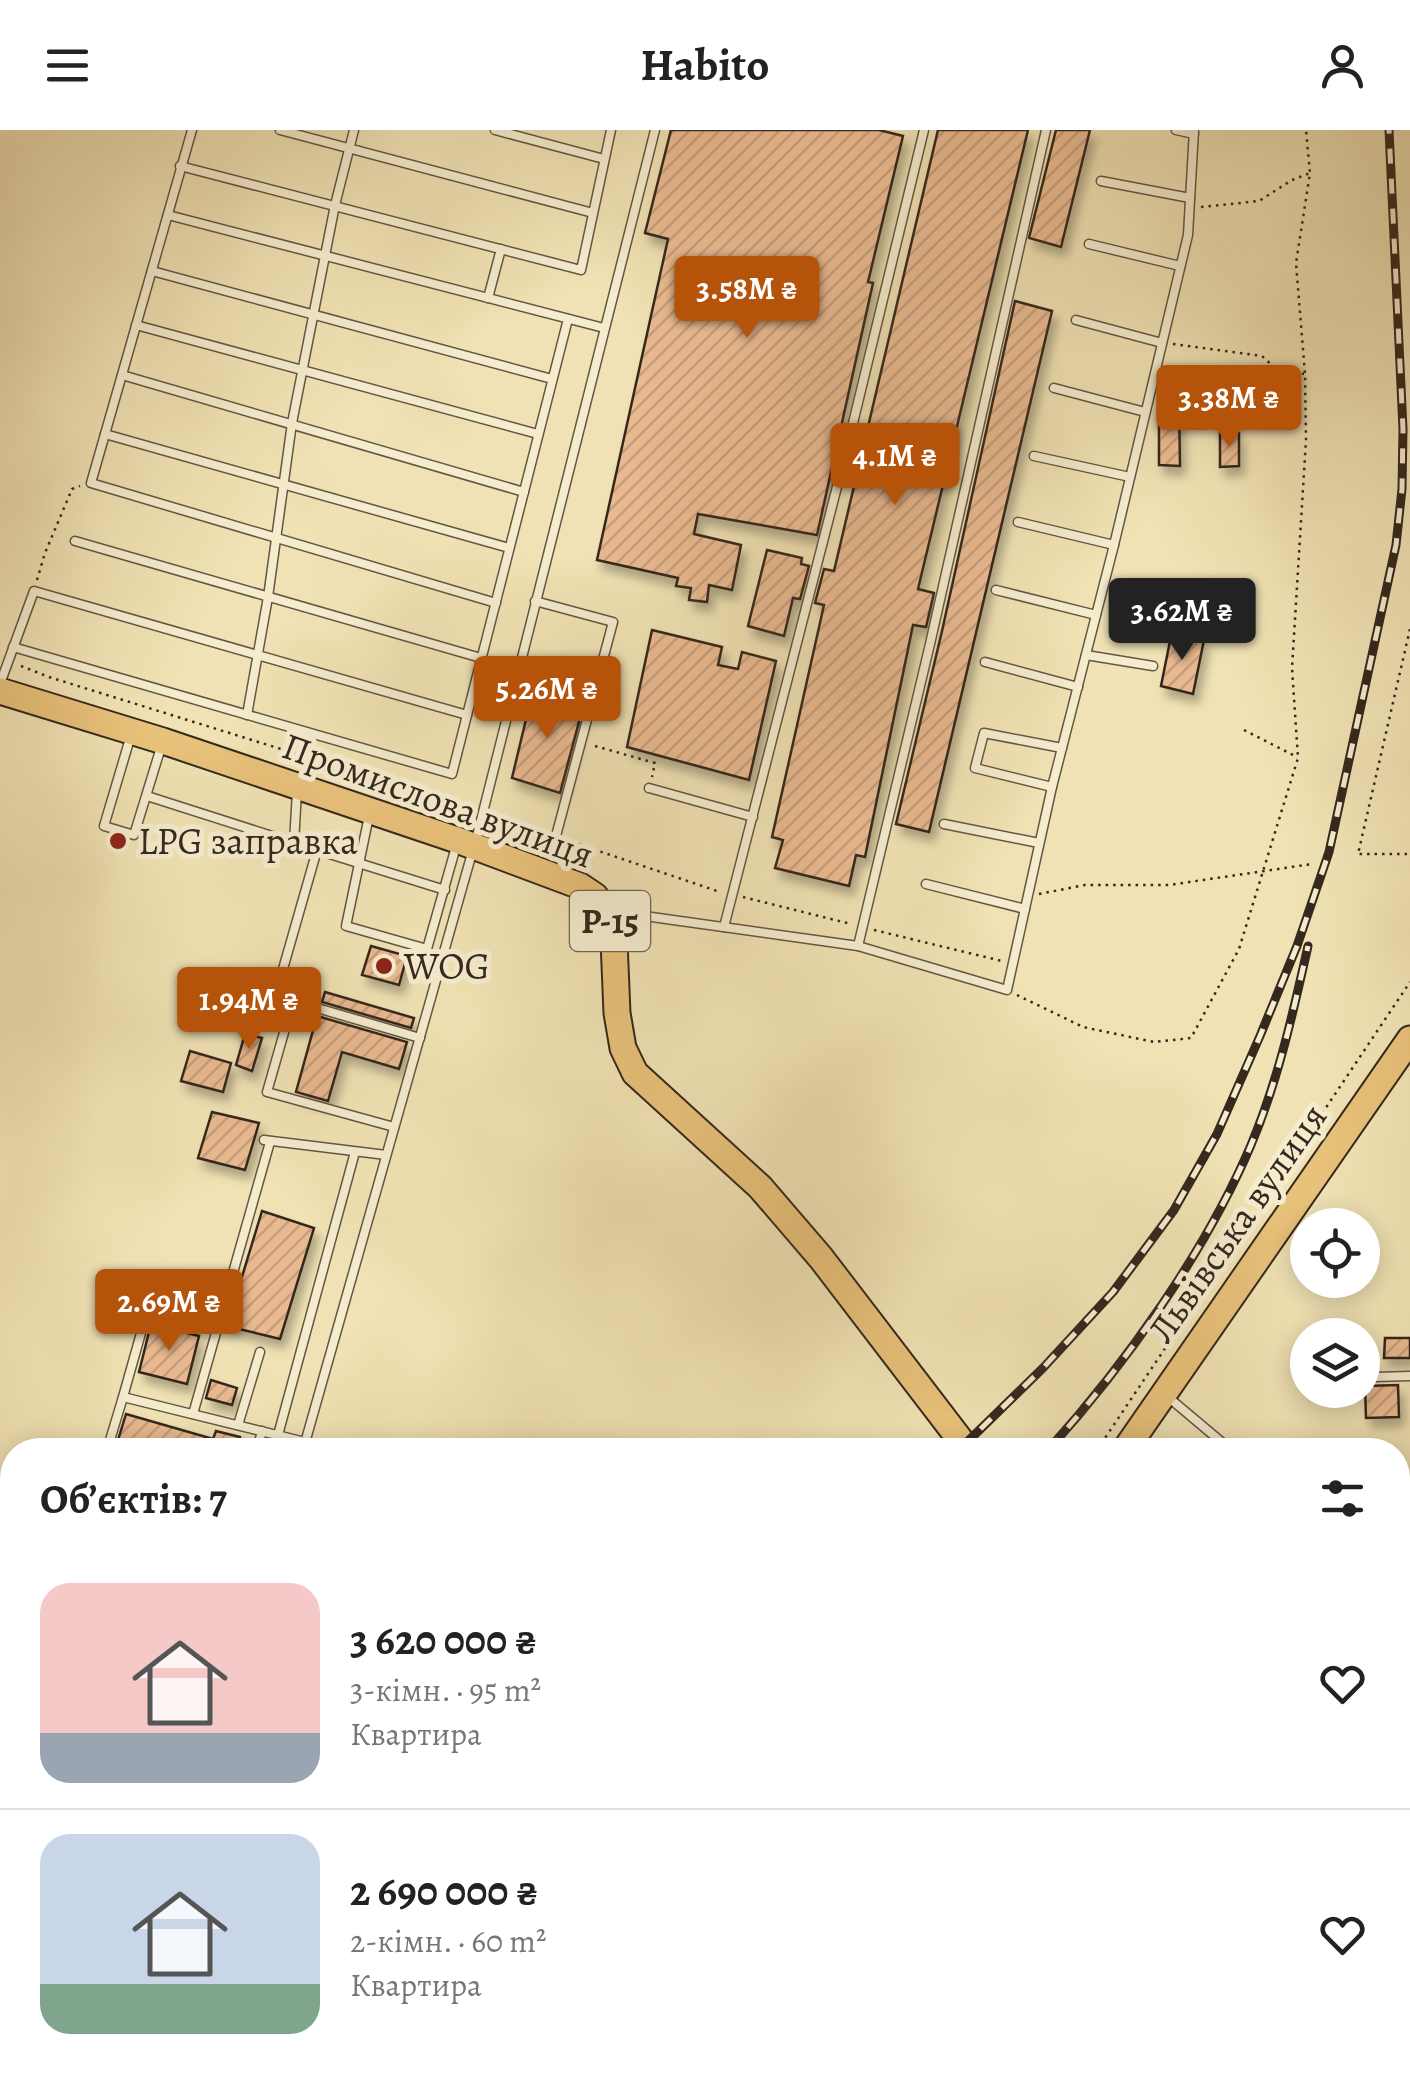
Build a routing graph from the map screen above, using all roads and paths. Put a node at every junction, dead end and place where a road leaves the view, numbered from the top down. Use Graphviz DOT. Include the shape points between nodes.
graph roads {
  1 [pos="192,130"];
  2 [pos="280,130"];
  3 [pos="354,130"];
  4 [pos="495,130"];
  5 [pos="611,130"];
  6 [pos="655,130"];
  7 [pos="924,130"];
  8 [pos="1046,130"];
  9 [pos="1176,130"];
  10 [pos="1306,130"];
  11 [pos="1194,132"];
  12 [pos="350,149"];
  13 [pos="604,159"];
  14 [pos="180,166"];
  15 [pos="1310,173"];
  16 [pos="1101,181"];
  17 [pos="1190,198"];
  18 [pos="335,205"];
  19 [pos="1190,209"];
  20 [pos="593,213"];
  21 [pos="168,215"];
  22 [pos="1089,244"];
  23 [pos="501,249"];
  24 [pos="325,256"];
  25 [pos="1180,266"];
  26 [pos="152,271"];
  27 [pos="488,298"];
  28 [pos="312,315"];
  29 [pos="568,319"];
  30 [pos="1076,320"];
  31 [pos="136,325"];
  32 [pos="604,328"];
  33 [pos="1162,343"];
  34 [pos="302,371"];
  35 [pos="1305,374"];
  36 [pos="122,375"];
  37 [pos="552,379"];
  38 [pos="1054,388"];
  39 [pos="1145,412"];
  40 [pos="292,423"];
  41 [pos="105,434"];
  42 [pos="538,434"];
  43 [pos="1034,456"];
  44 [pos="1130,478"];
  45 [pos="91,483"];
  46 [pos="282,484"];
  47 [pos="524,492"];
  48 [pos="1018,522"];
  49 [pos="274,539"];
  50 [pos="75,541"];
  51 [pos="1114,545"];
  52 [pos="509,548"];
  53 [pos="996,590"];
  54 [pos="34,592"];
  55 [pos="268,597"];
  56 [pos="534,601"];
  57 [pos="496,604"];
  58 [pos="1096,615"];
  59 [pos="1410,629"];
  60 [pos="13,648"];
  61 [pos="1086,654"];
  62 [pos="257,655"];
  63 [pos="481,658"];
  64 [pos="985,662"];
  65 [pos="1153,666"];
  66 [pos="0,684"];
  67 [pos="1078,687"];
  68 [pos="0,691"];
  69 [pos="247,714"];
  70 [pos="467,715"];
  71 [pos="1244,730"];
  72 [pos="133,731"];
  73 [pos="164,741"];
  74 [pos="581,742"];
  75 [pos="1062,748"];
  76 [pos="1298,758"];
  77 [pos="298,788"];
  78 [pos="649,788"];
  79 [pos="1052,788"];
  80 [pos="146,796"];
  81 [pos="370,812"];
  82 [pos="494,816"];
  83 [pos="752,817"];
  84 [pos="944,824"];
  85 [pos="556,836"];
  86 [pos="294,843"];
  87 [pos="1040,843"];
  88 [pos="466,844"];
  89 [pos="317,850"];
  90 [pos="1410,854"];
  91 [pos="359,864"];
  92 [pos="1312,864"];
  93 [pos="1262,870"];
  94 [pos="564,879"];
  95 [pos="926,884"];
  96 [pos="445,890"];
  97 [pos="732,895"];
  98 [pos="1028,897"];
  99 [pos="1025,909"];
  100 [pos="605,910"];
  101 [pos="724,927"];
  102 [pos="862,927"];
  103 [pos="858,946"];
  104 [pos="427,949"];
  105 [pos="1013,964"];
  106 [pos="422,967"];
  107 [pos="1410,982"];
  108 [pos="1007,990"];
  109 [pos="293,1001"];
  110 [pos="420,1038"];
  111 [pos="1410,1039"];
  112 [pos="394,1127"];
  113 [pos="355,1152"];
  114 [pos="386,1156"];
  115 [pos="142,1334"];
  116 [pos="260,1352"];
  117 [pos="1380,1376"];
  118 [pos="1410,1376"];
  119 [pos="1164,1394"];
  120 [pos="124,1397"];
  121 [pos="193,1414"];
  122 [pos="238,1425"];
  123 [pos="262,1431"];
  124 [pos="278,1435"];
  125 [pos="112,1438"];
  126 [pos="260,1438"];
  127 [pos="285,1438"];
  128 [pos="306,1438"];
  129 [pos="959,1438"];
  130 [pos="1105,1438"];
  131 [pos="1133,1438"];
  132 [pos="1217,1438"];
  1 -- 14 [label="lane"];
  2 -- 12 [label="lane"];
  3 -- 12 [label="lane"];
  4 -- 13 [label="lane"];
  5 -- 13 [label="lane"];
  6 -- 32 [label="lane"];
  7 -- 83 [label="lane"];
  8 -- 102 [label="lane"];
  9 -- 11 [label="lane"];
  10 -- 15 [label="path"];
  11 -- 17 [label="lane"];
  12 -- 18 [label="lane"];
  12 -- 20 [label="lane"];
  13 -- 20 [label="lane"];
  14 -- 18 [label="lane"];
  14 -- 21 [label="lane"];
  15 -- 19 [label="path" via="1260,200"];
  15 -- 35 [label="path" via="1296,263"];
  16 -- 17 [label="lane"];
  17 -- 19 [label="lane"];
  18 -- 23 [label="lane"];
  18 -- 24 [label="lane"];
  19 -- 25 [label="lane"];
  20 -- 23 [label="lane" via="581,270"];
  21 -- 24 [label="lane"];
  21 -- 26 [label="lane"];
  22 -- 25 [label="lane"];
  23 -- 27 [label="lane"];
  24 -- 27 [label="lane"];
  24 -- 28 [label="lane"];
  25 -- 33 [label="lane"];
  26 -- 28 [label="lane"];
  26 -- 31 [label="lane"];
  27 -- 29 [label="lane"];
  28 -- 34 [label="lane"];
  28 -- 37 [label="lane"];
  29 -- 32 [label="lane"];
  29 -- 37 [label="lane"];
  30 -- 33 [label="lane"];
  31 -- 34 [label="lane"];
  31 -- 36 [label="lane"];
  32 -- 56 [label="lane"];
  33 -- 35 [label="path" via="1262,356 1275,368"];
  33 -- 39 [label="lane"];
  34 -- 40 [label="lane"];
  34 -- 42 [label="lane"];
  35 -- 76 [label="path" via="1292,668"];
  36 -- 40 [label="lane"];
  36 -- 41 [label="lane"];
  37 -- 42 [label="lane"];
  38 -- 39 [label="lane"];
  39 -- 44 [label="lane"];
  40 -- 46 [label="lane"];
  40 -- 47 [label="lane"];
  41 -- 45 [label="lane"];
  41 -- 46 [label="lane"];
  42 -- 47 [label="lane"];
  43 -- 44 [label="lane"];
  44 -- 51 [label="lane"];
  45 -- 49 [label="lane"];
  45 -- 54 [label="path" via="72,488"];
  46 -- 49 [label="lane"];
  46 -- 52 [label="lane"];
  47 -- 52 [label="lane"];
  48 -- 51 [label="lane"];
  49 -- 55 [label="lane"];
  49 -- 57 [label="lane"];
  50 -- 55 [label="lane"];
  51 -- 58 [label="lane"];
  52 -- 57 [label="lane"];
  53 -- 58 [label="lane"];
  54 -- 60 [label="lane"];
  54 -- 62 [label="lane"];
  55 -- 62 [label="lane"];
  55 -- 63 [label="lane"];
  56 -- 74 [label="lane" via="613,622"];
  56 -- 88 [label="lane"];
  57 -- 63 [label="lane"];
  58 -- 61 [label="lane"];
  59 -- 90 [label="path" via="1358,854"];
  60 -- 66 [label="lane"];
  60 -- 69 [label="lane"];
  61 -- 65 [label="lane"];
  61 -- 67 [label="lane"];
  62 -- 69 [label="lane"];
  62 -- 70 [label="lane"];
  63 -- 70 [label="lane"];
  64 -- 67 [label="lane"];
  67 -- 75 [label="lane"];
  68 -- 72 [label="main road, Промислова вулиця / Р-15"];
  69 -- 70 [label="lane" via="452,774"];
  71 -- 76 [label="path"];
  72 -- 73 [label="main road, Промислова вулиця / Р-15"];
  72 -- 80 [label="lane" via="104,826 134,835"];
  73 -- 77 [label="main road, Промислова вулиця / Р-15"];
  73 -- 80 [label="lane"];
  74 -- 78 [label="path" via="655,763"];
  74 -- 85 [label="lane"];
  75 -- 79 [label="lane"];
  75 -- 79 [label="lane" via="984,733 976,768"];
  76 -- 93 [label="path"];
  77 -- 81 [label="main road, Промислова вулиця / Р-15"];
  77 -- 86 [label="lane"];
  78 -- 83 [label="lane"];
  79 -- 87 [label="lane"];
  80 -- 86 [label="lane"];
  81 -- 88 [label="main road, Промислова вулиця / Р-15"];
  81 -- 91 [label="lane"];
  82 -- 85 [label="path"];
  83 -- 97 [label="lane"];
  84 -- 87 [label="lane"];
  85 -- 94 [label="lane"];
  85 -- 97 [label="path"];
  86 -- 89 [label="lane"];
  87 -- 98 [label="lane"];
  88 -- 94 [label="main road, Промислова вулиця / Р-15"];
  88 -- 96 [label="lane"];
  88 -- 110 [label="lane"];
  89 -- 91 [label="lane"];
  89 -- 109 [label="lane" via="275,997"];
  91 -- 96 [label="lane"];
  91 -- 104 [label="lane" via="346,926"];
  92 -- 93 [label="path"];
  93 -- 98 [label="path" via="1169,885 1086,885"];
  93 -- 108 [label="path" via="1239,949 1192,1038 1154,1042 1083,1027"];
  94 -- 100 [label="main road, Промислова вулиця / Р-15" via="595,896"];
  95 -- 99 [label="lane"];
  96 -- 104 [label="lane"];
  97 -- 101 [label="lane"];
  97 -- 102 [label="path"];
  98 -- 99 [label="lane"];
  99 -- 105 [label="lane"];
  100 -- 101 [label="lane"];
  100 -- 129 [label="main road, Промислова вулиця / Р-15" via="623,1048 636,1073 760,1187"];
  101 -- 103 [label="lane"];
  102 -- 103 [label="lane"];
  102 -- 105 [label="path"];
  103 -- 108 [label="lane"];
  104 -- 106 [label="lane"];
  105 -- 108 [label="lane"];
  107 -- 130 [label="path"];
  109 -- 110 [label="lane"];
  109 -- 112 [label="lane" via="267,1092"];
  110 -- 112 [label="lane"];
  111 -- 119 [label="main road, Львівська вулиця" via="1400,1066"];
  112 -- 114 [label="lane"];
  113 -- 114 [label="lane"];
  113 -- 121 [label="lane" via="267,1141"];
  113 -- 124 [label="lane"];
  114 -- 128 [label="lane"];
  115 -- 120 [label="lane"];
  116 -- 122 [label="lane"];
  117 -- 118 [label="lane"];
  119 -- 131 [label="main road, Львівська вулиця"];
  119 -- 132 [label="lane"];
  120 -- 121 [label="lane"];
  120 -- 125 [label="lane"];
  121 -- 122 [label="lane"];
  122 -- 123 [label="lane"];
  123 -- 124 [label="lane"];
  123 -- 126 [label="lane"];
  124 -- 127 [label="lane"];
}
